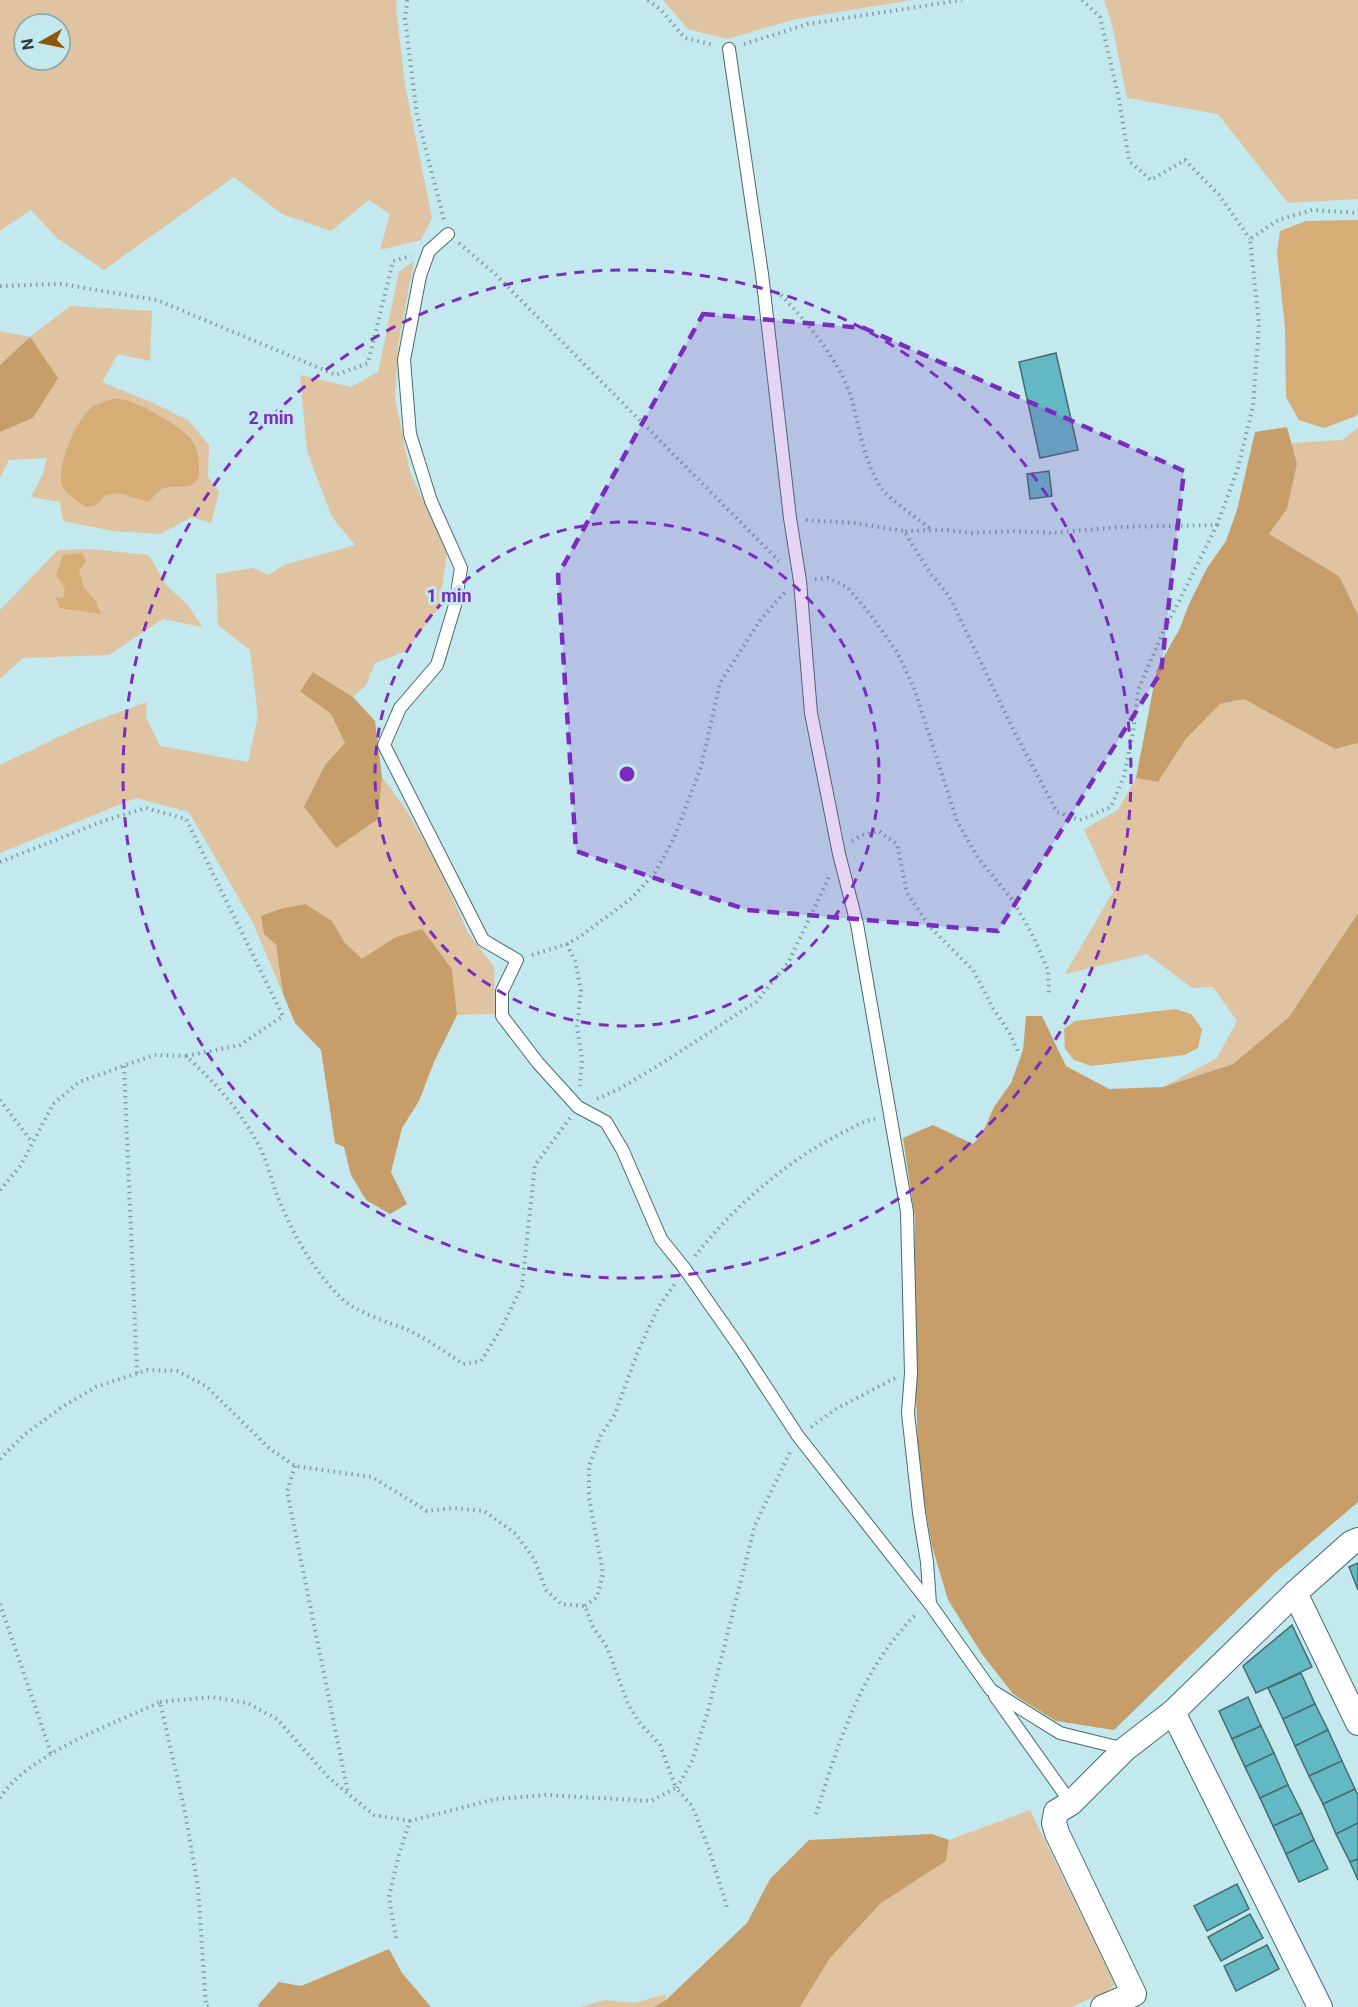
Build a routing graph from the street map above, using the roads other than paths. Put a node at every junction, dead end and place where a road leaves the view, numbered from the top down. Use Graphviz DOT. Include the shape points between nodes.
graph roads {
  1 [pos="729,49"];
  2 [pos="448,234"];
  3 [pos="1358,1540"];
  4 [pos="1296,1593"];
  5 [pos="930,1604"];
  6 [pos="991,1690"];
  7 [pos="1173,1712"];
  8 [pos="1358,1723"];
  9 [pos="1125,1749"];
  10 [pos="1071,1803"];
  11 [pos="1137,2000"];
  12 [pos="1103,2007"];
  13 [pos="1320,2007"];
  1 -- 5 [label="lane" via="800,581 811,713 857,924 907,1212 908,1413"];
  2 -- 5 [label="lane" via="429,251 420,276 404,360 410,435 431,501 461,568 437,665 400,708 384,745 483,940 517,960 502,990 502,1016 578,1107 606,1122 623,1151 661,1239 798,1436"];
  3 -- 4 [label="street"];
  4 -- 7 [label="street"];
  4 -- 8 [label="street"];
  5 -- 6 [label="lane"];
  6 -- 9 [label="lane" via="1060,1732"];
  6 -- 10 [label="lane"];
  7 -- 9 [label="street"];
  7 -- 13 [label="street"];
  9 -- 10 [label="street"];
  10 -- 11 [label="street" via="1056,1812 1057,1833"];
  11 -- 12 [label="street"];
}
